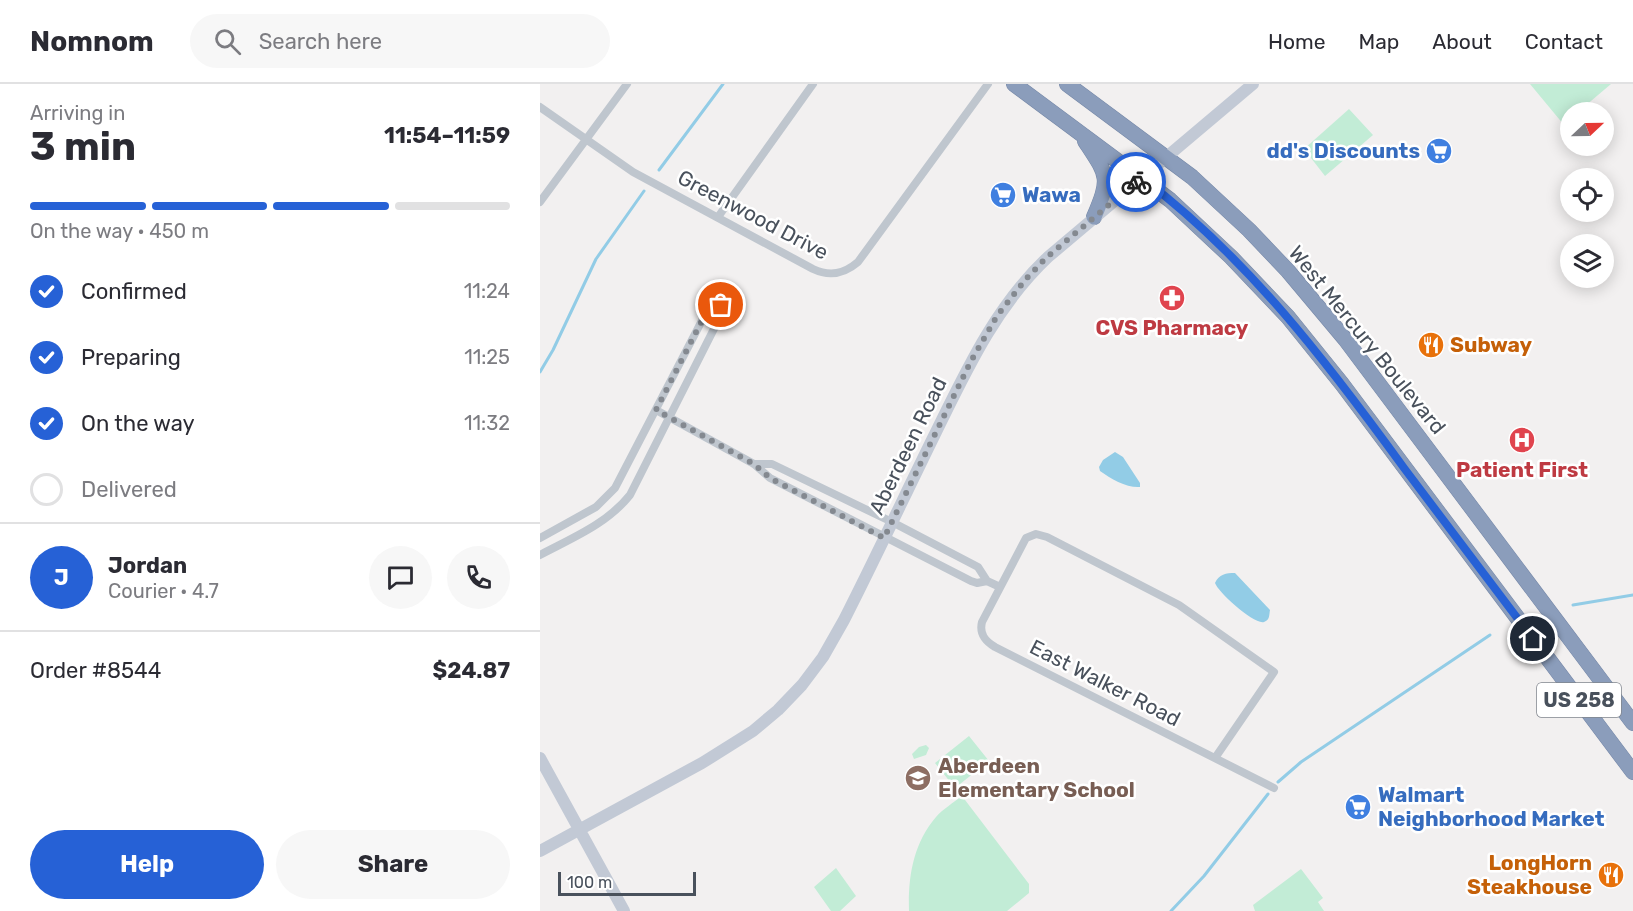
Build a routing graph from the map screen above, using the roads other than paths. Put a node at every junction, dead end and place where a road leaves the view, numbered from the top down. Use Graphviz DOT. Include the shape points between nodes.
graph roads {
  1 [pos="627,84"];
  2 [pos="813,84"];
  3 [pos="988,84"];
  4 [pos="1014,84"];
  5 [pos="1067,84"];
  6 [pos="1253,84"];
  7 [pos="540,107"];
  8 [pos="1078,131"];
  9 [pos="585,140"];
  10 [pos="1166,157"];
  11 [pos="1142,178"];
  12 [pos="540,202"];
  13 [pos="718,217"];
  14 [pos="1095,217"];
  15 [pos="656,410"];
  16 [pos="670,418"];
  17 [pos="754,464"];
  18 [pos="892,522"];
  19 [pos="540,538"];
  20 [pos="884,538"];
  21 [pos="540,555"];
  22 [pos="987,580"];
  23 [pos="999,587"];
  24 [pos="1633,723"];
  25 [pos="540,758"];
  26 [pos="1215,758"];
  27 [pos="1633,772"];
  28 [pos="1274,788"];
  29 [pos="580,830"];
  30 [pos="540,851"];
  31 [pos="624,911"];
  1 -- 9 [label="street"];
  2 -- 13 [label="street"];
  3 -- 13 [label="street, Greenwood Drive" via="862,256 846,271 819,272"];
  4 -- 8 [label="highway, US 258"];
  5 -- 10 [label="highway, West Mercury Boulevard / US 258"];
  6 -- 10 [label="main road, Aberdeen Road"];
  7 -- 9 [label="street, Greenwood Drive"];
  8 -- 11 [label="highway, US 258"];
  8 -- 14 [label="highway" via="1106,178"];
  9 -- 12 [label="street"];
  9 -- 13 [label="street, Greenwood Drive" via="633,172"];
  10 -- 11 [label="main road, Aberdeen Road"];
  10 -- 24 [label="highway, West Mercury Boulevard / US 258" via="1250,230 1322,309"];
  11 -- 14 [label="main road, Aberdeen Road"];
  11 -- 27 [label="highway, US 258" via="1224,249 1302,334"];
  14 -- 18 [label="main road, Aberdeen Road" via="1035,269 997,316"];
  15 -- 16 [label="street"];
  15 -- 16 [label="street" via="710,305 719,303 722,313"];
  15 -- 19 [label="street" via="608,498"];
  16 -- 17 [label="street"];
  16 -- 21 [label="street" via="630,495 619,508"];
  17 -- 18 [label="street" via="772,464"];
  17 -- 20 [label="street" via="770,478"];
  18 -- 20 [label="main road, Aberdeen Road"];
  18 -- 22 [label="street" via="978,567"];
  20 -- 22 [label="street" via="970,581"];
  20 -- 29 [label="main road, Aberdeen Road" via="830,645 802,685 778,710 732,746"];
  22 -- 23 [label="street"];
  23 -- 26 [label="street, East Walker Road" via="981,626 988,643"];
  23 -- 26 [label="street, East Walker Road" via="1024,541 1032,535 1044,536 1160,594 1274,672"];
  25 -- 29 [label="main road"];
  26 -- 28 [label="street, East Walker Road"];
  29 -- 30 [label="main road, Aberdeen Road"];
  29 -- 31 [label="main road"];
}
